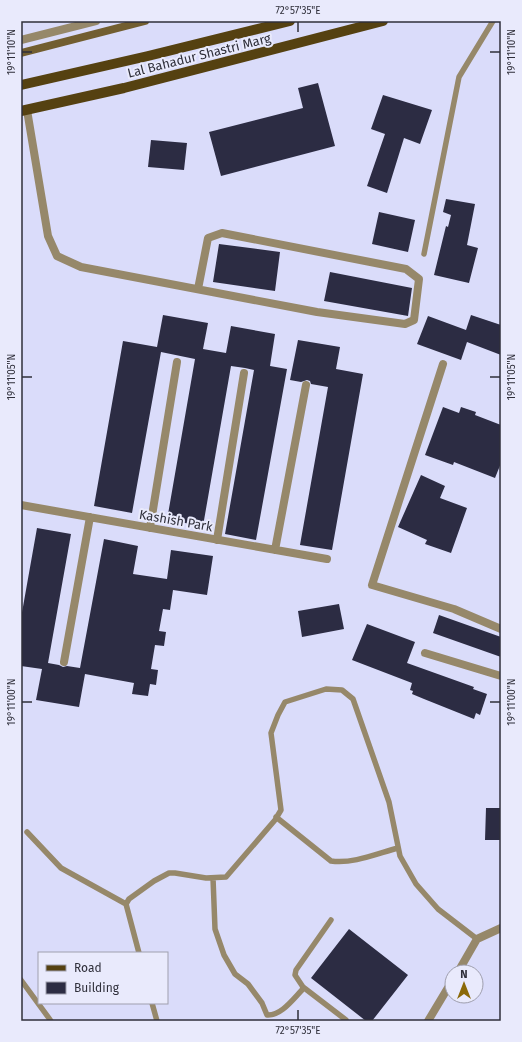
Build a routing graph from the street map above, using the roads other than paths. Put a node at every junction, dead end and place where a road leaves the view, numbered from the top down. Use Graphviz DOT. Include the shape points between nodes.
graph roads {
  1 [pos="96,21"];
  2 [pos="145,21"];
  3 [pos="290,21"];
  4 [pos="383,21"];
  5 [pos="493,21"];
  6 [pos="74,24"];
  7 [pos="21,40"];
  8 [pos="21,53"];
  9 [pos="21,86"];
  10 [pos="24,110"];
  11 [pos="424,254"];
  12 [pos="198,289"];
  13 [pos="177,362"];
  14 [pos="443,364"];
  15 [pos="244,373"];
  16 [pos="306,385"];
  17 [pos="21,505"];
  18 [pos="90,517"];
  19 [pos="150,528"];
  20 [pos="217,540"];
  21 [pos="275,550"];
  22 [pos="327,559"];
  23 [pos="501,629"];
  24 [pos="425,653"];
  25 [pos="64,662"];
  26 [pos="501,676"];
  27 [pos="276,818"];
  28 [pos="27,832"];
  29 [pos="398,848"];
  30 [pos="214,878"];
  31 [pos="126,904"];
  32 [pos="331,920"];
  33 [pos="501,928"];
  34 [pos="477,940"];
  35 [pos="139,952"];
  36 [pos="463,964"];
  37 [pos="21,980"];
  38 [pos="303,987"];
  39 [pos="444,994"];
  40 [pos="38,1002"];
  41 [pos="39,1004"];
  42 [pos="152,1004"];
  43 [pos="346,1020"];
  44 [pos="52,1021"];
  45 [pos="157,1021"];
  46 [pos="428,1021"];
  1 -- 6 [label="street"];
  2 -- 8 [label="street"];
  3 -- 9 [label="main road, Lal Bahadur Shastri Marg"];
  4 -- 10 [label="main road, Lal Bahadur Shastri Marg" via="124,88"];
  5 -- 11 [label="lane" via="459,77"];
  6 -- 7 [label="street"];
  10 -- 12 [label="street" via="48,236 58,256 81,266"];
  12 -- 12 [label="street" via="317,312 405,324 414,320 419,279 406,269 222,233 208,238"];
  13 -- 19 [label="street"];
  14 -- 23 [label="street" via="372,585 454,609"];
  15 -- 20 [label="street"];
  16 -- 21 [label="street"];
  17 -- 18 [label="street, Kashish Park"];
  18 -- 19 [label="street, Kashish Park"];
  18 -- 25 [label="street"];
  19 -- 20 [label="street, Kashish Park"];
  20 -- 21 [label="street, Kashish Park"];
  21 -- 22 [label="street, Kashish Park"];
  24 -- 26 [label="street"];
  27 -- 29 [label="lane" via="331,861 350,861"];
  27 -- 29 [label="lane" via="281,810 271,733 278,715 285,702 326,689 342,690 354,699 389,802"];
  27 -- 30 [label="lane" via="226,877"];
  28 -- 31 [label="lane" via="61,868"];
  29 -- 34 [label="lane" via="416,884 438,909"];
  30 -- 31 [label="lane" via="169,873 129,899"];
  30 -- 38 [label="lane" via="215,929 224,955 235,974 248,984 262,1003 267,1015 272,1016 279,1012"];
  31 -- 35 [label="lane"];
  32 -- 38 [label="lane" via="296,970 295,975"];
  33 -- 34 [label="street"];
  34 -- 36 [label="street"];
  37 -- 40 [label="lane"];
  38 -- 43 [label="lane"];
  39 -- 46 [label="street"];
  41 -- 44 [label="lane"];
  42 -- 45 [label="lane"];
}
